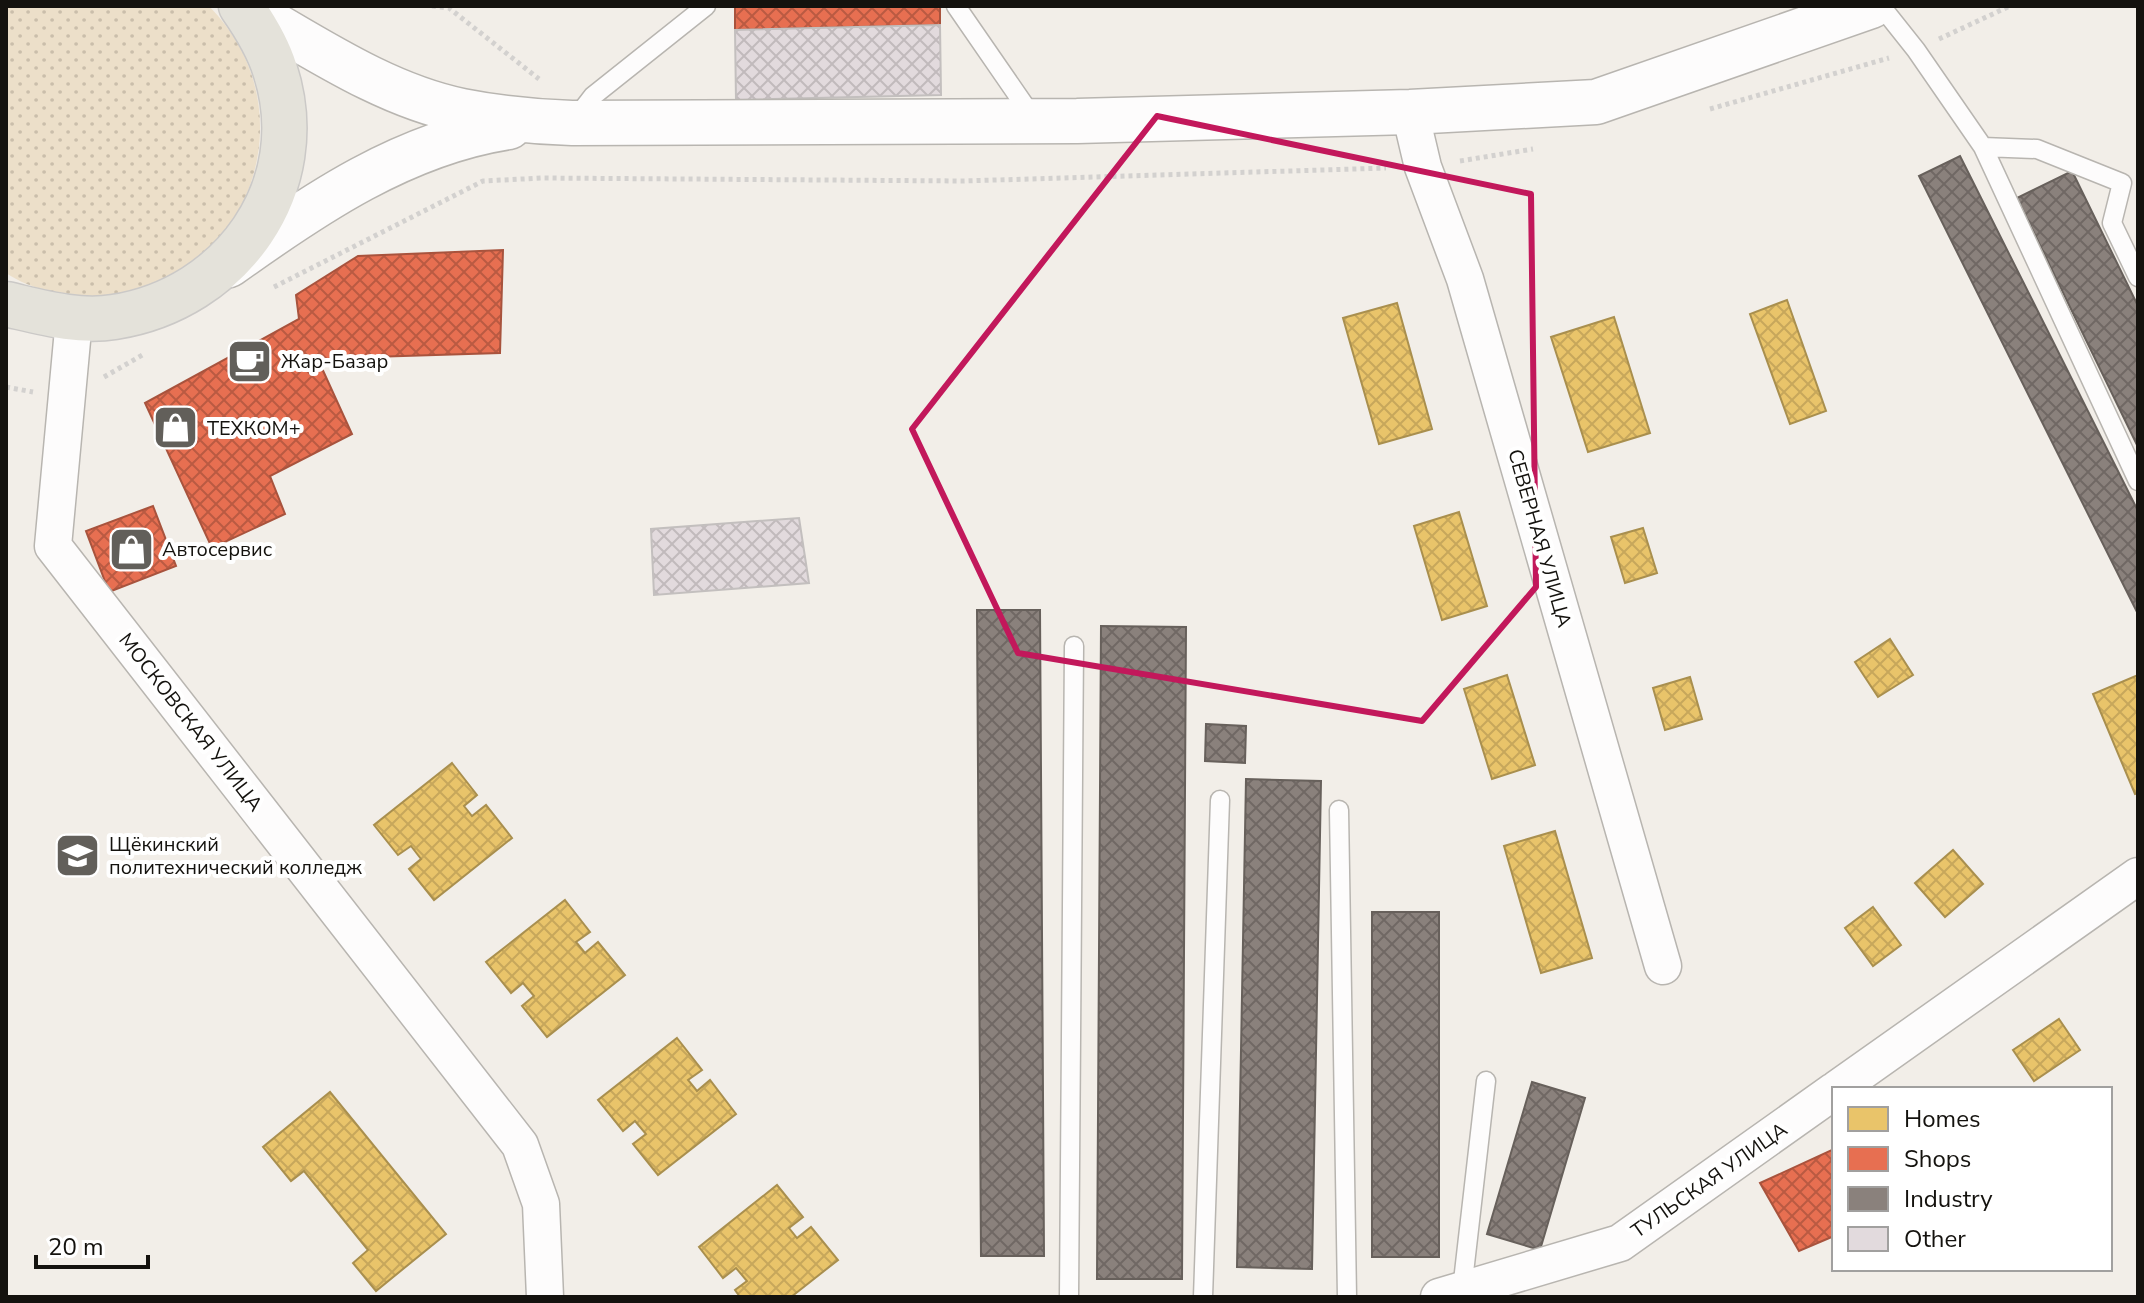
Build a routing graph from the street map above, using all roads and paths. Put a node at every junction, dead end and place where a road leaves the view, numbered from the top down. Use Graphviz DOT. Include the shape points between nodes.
graph roads {
  1 [pos="242,6"];
  2 [pos="432,6"];
  3 [pos="706,6"];
  4 [pos="956,6"];
  5 [pos="1871,6"];
  6 [pos="1881,6"];
  7 [pos="2010,6"];
  8 [pos="1916,50"];
  9 [pos="1705,110"];
  10 [pos="1410,112"];
  11 [pos="569,114"];
  12 [pos="1035,122"];
  13 [pos="1983,147"];
  14 [pos="1541,148"];
  15 [pos="1423,167"];
  16 [pos="2130,187"];
  17 [pos="214,275"];
  18 [pos="2138,277"];
  19 [pos="273,288"];
  20 [pos="31,308"];
  21 [pos="147,351"];
  22 [pos="6,387"];
  23 [pos="67,399"];
  24 [pos="2138,481"];
  25 [pos="1074,646"];
  26 [pos="1220,800"];
  27 [pos="1339,810"];
  28 [pos="2138,876"];
  29 [pos="1663,966"];
  30 [pos="1486,1081"];
  31 [pos="1840,1087"];
  32 [pos="1832,1093"];
  33 [pos="1450,1294"];
  34 [pos="545,1297"];
  35 [pos="1069,1297"];
  36 [pos="1203,1297"];
  37 [pos="1347,1297"];
  1 -- 11 [label="street" via="408,94 461,110"];
  1 -- 17 [label="main road" via="276,71 283,145 262,217"];
  2 -- 11 [label="path" via="449,8 542,81"];
  3 -- 11 [label="lane"];
  4 -- 12 [label="lane"];
  5 -- 10 [label="street" via="1596,102"];
  6 -- 8 [label="lane"];
  7 -- 8 [label="path"];
  8 -- 9 [label="path"];
  8 -- 13 [label="lane"];
  10 -- 12 [label="street"];
  10 -- 15 [label="street, СЕВЕРНАЯ УЛИЦА"];
  11 -- 12 [label="street"];
  11 -- 17 [label="street" via="470,133 414,153 301,213"];
  13 -- 16 [label="lane" via="2037,149"];
  13 -- 24 [label="lane"];
  14 -- 15 [label="path"];
  15 -- 19 [label="path" via="964,181 483,181"];
  15 -- 29 [label="street, СЕВЕРНАЯ УЛИЦА" via="1465,279"];
  16 -- 18 [label="lane" via="2112,223"];
  17 -- 20 [label="main road" via="148,311 111,318"];
  20 -- 23 [label="street, МОСКОВСКАЯ УЛИЦА"];
  21 -- 23 [label="path"];
  22 -- 23 [label="path"];
  23 -- 34 [label="street, МОСКОВСКАЯ УЛИЦА" via="53,546 520,1145 541,1204"];
  25 -- 35 [label="lane"];
  26 -- 36 [label="lane"];
  27 -- 37 [label="lane"];
  28 -- 31 [label="street, ТУЛЬСКАЯ УЛИЦА"];
  30 -- 33 [label="lane"];
  32 -- 33 [label="street, ТУЛЬСКАЯ УЛИЦА" via="1620,1243"];
}
